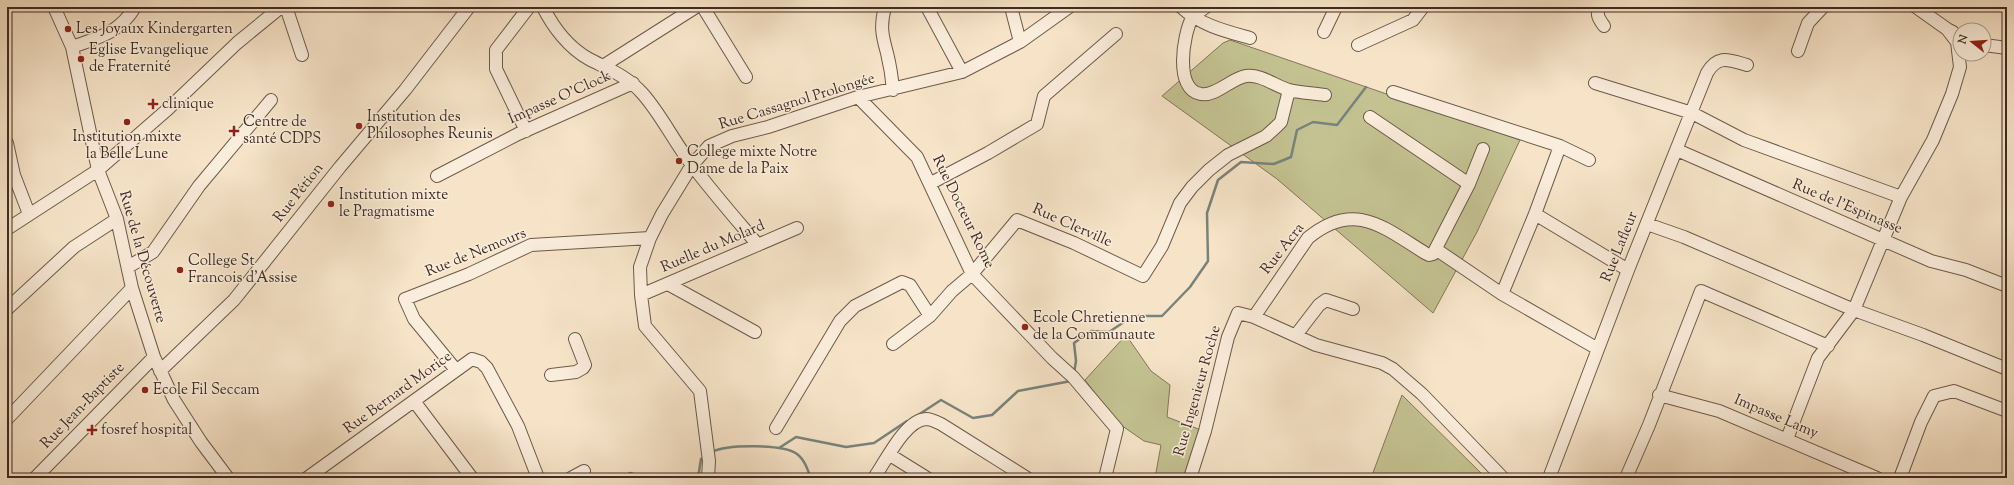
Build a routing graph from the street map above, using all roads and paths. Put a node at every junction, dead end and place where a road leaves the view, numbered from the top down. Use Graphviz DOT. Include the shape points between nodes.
graph roads {
  1 [pos="54,7"];
  2 [pos="135,7"];
  3 [pos="281,7"];
  4 [pos="286,7"];
  5 [pos="468,7"];
  6 [pos="529,7"];
  7 [pos="543,7"];
  8 [pos="696,7"];
  9 [pos="703,7"];
  10 [pos="885,7"];
  11 [pos="927,7"];
  12 [pos="1011,7"];
  13 [pos="1069,7"];
  14 [pos="1181,7"];
  15 [pos="1206,7"];
  16 [pos="1336,7"];
  17 [pos="1423,7"];
  18 [pos="1599,7"];
  19 [pos="1823,7"];
  20 [pos="1916,7"];
  21 [pos="1192,18"];
  22 [pos="1604,26"];
  23 [pos="1947,29"];
  24 [pos="1952,31"];
  25 [pos="1324,32"];
  26 [pos="1116,34"];
  27 [pos="1250,38"];
  28 [pos="1020,42"];
  29 [pos="1358,45"];
  30 [pos="72,46"];
  31 [pos="1992,46"];
  32 [pos="2007,48"];
  33 [pos="1798,51"];
  34 [pos="302,55"];
  35 [pos="1747,65"];
  36 [pos="603,66"];
  37 [pos="962,72"];
  38 [pos="746,77"];
  39 [pos="1595,82"];
  40 [pos="632,83"];
  41 [pos="893,90"];
  42 [pos="1289,90"];
  43 [pos="1392,92"];
  44 [pos="1325,95"];
  45 [pos="858,97"];
  46 [pos="271,100"];
  47 [pos="1692,113"];
  48 [pos="1370,117"];
  49 [pos="526,131"];
  50 [pos="7,143"];
  51 [pos="1560,146"];
  52 [pos="1483,149"];
  53 [pos="1677,150"];
  54 [pos="1589,160"];
  55 [pos="692,165"];
  56 [pos="98,170"];
  57 [pos="436,176"];
  58 [pos="931,184"];
  59 [pos="1469,184"];
  60 [pos="1901,197"];
  61 [pos="29,214"];
  62 [pos="1535,214"];
  63 [pos="117,219"];
  64 [pos="1647,224"];
  65 [pos="796,228"];
  66 [pos="7,229"];
  67 [pos="650,238"];
  68 [pos="1883,239"];
  69 [pos="758,245"];
  70 [pos="1437,250"];
  71 [pos="128,267"];
  72 [pos="1628,270"];
  73 [pos="972,274"];
  74 [pos="668,284"];
  75 [pos="2007,286"];
  76 [pos="132,288"];
  77 [pos="1502,294"];
  78 [pos="641,295"];
  79 [pos="7,309"];
  80 [pos="1353,309"];
  81 [pos="1854,310"];
  82 [pos="930,316"];
  83 [pos="1254,317"];
  84 [pos="754,332"];
  85 [pos="1296,335"];
  86 [pos="575,339"];
  87 [pos="893,344"];
  88 [pos="1828,346"];
  89 [pos="1598,349"];
  90 [pos="154,357"];
  91 [pos="2007,369"];
  92 [pos="456,370"];
  93 [pos="160,371"];
  94 [pos="551,375"];
  95 [pos="1659,395"];
  96 [pos="414,401"];
  97 [pos="2007,411"];
  98 [pos="7,419"];
  99 [pos="776,428"];
  100 [pos="1787,439"];
  101 [pos="890,455"];
  102 [pos="584,471"];
  103 [pos="35,478"];
  104 [pos="228,478"];
  105 [pos="308,478"];
  106 [pos="472,478"];
  107 [pos="538,478"];
  108 [pos="571,478"];
  109 [pos="708,478"];
  110 [pos="874,478"];
  111 [pos="927,478"];
  112 [pos="1027,478"];
  113 [pos="1105,478"];
  114 [pos="1190,478"];
  115 [pos="1503,478"];
  116 [pos="1549,478"];
  117 [pos="1626,478"];
  118 [pos="1877,478"];
  119 [pos="1900,478"];
  1 -- 30 [label="street, Rue de la Découverte"];
  2 -- 30 [label="street" via="129,17 109,34"];
  3 -- 56 [label="street"];
  4 -- 34 [label="street"];
  5 -- 93 [label="street, Rue Pétion" via="405,90 234,300"];
  6 -- 49 [label="street" via="496,50 496,70"];
  7 -- 36 [label="street" via="568,43 587,58"];
  8 -- 36 [label="street"];
  9 -- 38 [label="street"];
  10 -- 41 [label="street" via="882,38"];
  11 -- 37 [label="street"];
  12 -- 28 [label="street"];
  13 -- 28 [label="street, Rue Cassagnol Prolongée"];
  14 -- 21 [label="street"];
  15 -- 21 [label="street"];
  16 -- 25 [label="street"];
  17 -- 29 [label="street" via="1413,20"];
  18 -- 22 [label="street" via="1597,12"];
  19 -- 33 [label="street" via="1808,23"];
  20 -- 23 [label="street"];
  21 -- 27 [label="street"];
  21 -- 42 [label="street" via="1182,69 1188,85 1195,91 1207,94 1247,76 1262,78"];
  23 -- 24 [label="street"];
  23 -- 60 [label="street" via="1957,42 1960,67 1935,136"];
  26 -- 58 [label="street" via="1044,96 1037,124"];
  28 -- 37 [label="street, Rue Cassagnol Prolongée"];
  30 -- 56 [label="street, Rue de la Découverte"];
  31 -- 32 [label="street"];
  35 -- 47 [label="street, Rue Lafleur" via="1727,60 1712,65"];
  36 -- 40 [label="street"];
  37 -- 41 [label="street, Rue Cassagnol Prolongée"];
  39 -- 47 [label="street"];
  40 -- 49 [label="street, Impasse O'Clock"];
  40 -- 55 [label="street" via="643,94"];
  41 -- 45 [label="street, Rue Cassagnol Prolongée"];
  42 -- 44 [label="street"];
  42 -- 73 [label="street, Rue Clerville" via="1281,122 1266,136 1228,155 1192,187 1180,203 1162,246 1143,276 1074,243 1016,220"];
  43 -- 51 [label="street"];
  45 -- 55 [label="street, Rue Cassagnol Prolongée" via="768,127 732,136 709,146"];
  45 -- 58 [label="street, Rue Docteur Rome" via="917,157"];
  46 -- 71 [label="street" via="199,186 153,252"];
  47 -- 53 [label="street, Rue Lafleur"];
  47 -- 60 [label="street" via="1744,140"];
  48 -- 59 [label="street"];
  49 -- 57 [label="street, Impasse O'Clock"];
  50 -- 61 [label="street" via="14,175"];
  51 -- 54 [label="street"];
  51 -- 62 [label="street"];
  52 -- 59 [label="street"];
  53 -- 64 [label="street, Rue Lafleur"];
  53 -- 68 [label="street, Rue de l'Espinasse"];
  55 -- 67 [label="street, Rue Cassagnol Prolongée"];
  55 -- 69 [label="street"];
  56 -- 61 [label="street"];
  56 -- 63 [label="street, Rue de la Découverte"];
  58 -- 73 [label="street, Rue Docteur Rome"];
  59 -- 70 [label="street"];
  60 -- 68 [label="street"];
  61 -- 66 [label="street"];
  62 -- 72 [label="street"];
  62 -- 77 [label="street"];
  63 -- 71 [label="street, Rue de la Découverte"];
  63 -- 79 [label="street" via="74,247"];
  64 -- 72 [label="street, Rue Lafleur"];
  64 -- 81 [label="street" via="1684,237"];
  65 -- 69 [label="street, Ruelle du Molard"];
  67 -- 78 [label="street, Rue Cassagnol Prolongée" via="640,267"];
  67 -- 92 [label="street, Rue de Nemours" via="531,245 469,274 405,299 414,320"];
  68 -- 75 [label="street, Rue de l'Espinasse" via="1931,261 1966,270"];
  68 -- 81 [label="street"];
  69 -- 74 [label="street, Ruelle du Molard"];
  70 -- 77 [label="street"];
  70 -- 83 [label="street, Rue Acra" via="1429,255 1384,228 1364,220 1337,221 1320,228 1308,238"];
  71 -- 76 [label="street, Rue de la Découverte"];
  72 -- 89 [label="street, Rue Lafleur"];
  73 -- 82 [label="street, Rue Clerville" via="952,291"];
  73 -- 113 [label="street, Rue Docteur Rome" via="1073,377 1117,429"];
  74 -- 78 [label="street, Ruelle du Molard"];
  74 -- 84 [label="street"];
  76 -- 90 [label="street, Rue de la Découverte"];
  76 -- 98 [label="street"];
  77 -- 89 [label="street"];
  78 -- 109 [label="street, Rue Cassagnol Prolongée" via="645,326 700,391 709,461"];
  80 -- 85 [label="street" via="1326,300 1319,305"];
  81 -- 88 [label="street"];
  81 -- 91 [label="street"];
  82 -- 87 [label="street, Rue Clerville"];
  82 -- 99 [label="street" via="910,285 902,282 849,310 840,320"];
  83 -- 85 [label="street"];
  83 -- 114 [label="street, Rue Ingenieur Roche" via="1238,313 1228,337 1205,431"];
  85 -- 115 [label="street" via="1316,345 1382,363 1393,369 1422,394"];
  86 -- 94 [label="street" via="584,368 576,372"];
  88 -- 95 [label="street" via="1701,291"];
  88 -- 100 [label="street" via="1818,358"];
  89 -- 116 [label="street, Rue Lafleur"];
  90 -- 93 [label="street, Rue de la Découverte"];
  90 -- 103 [label="street, Rue Jean-Baptiste"];
  92 -- 96 [label="street, Rue Bernard Morice"];
  92 -- 107 [label="street, Rue Bernard Morice" via="472,359 481,362 487,368 518,426"];
  93 -- 104 [label="street, Rue de la Découverte" via="174,400 200,442"];
  95 -- 100 [label="street, Impasse Lamy" via="1719,411"];
  95 -- 117 [label="street"];
  96 -- 105 [label="street, Rue Bernard Morice"];
  96 -- 106 [label="street"];
  97 -- 119 [label="street" via="1954,391 1934,396 1921,422"];
  100 -- 118 [label="street, Impasse Lamy"];
  101 -- 110 [label="street"];
  101 -- 111 [label="street"];
  101 -- 112 [label="street" via="902,434 915,422 927,419 941,424"];
  102 -- 108 [label="street"];
}
